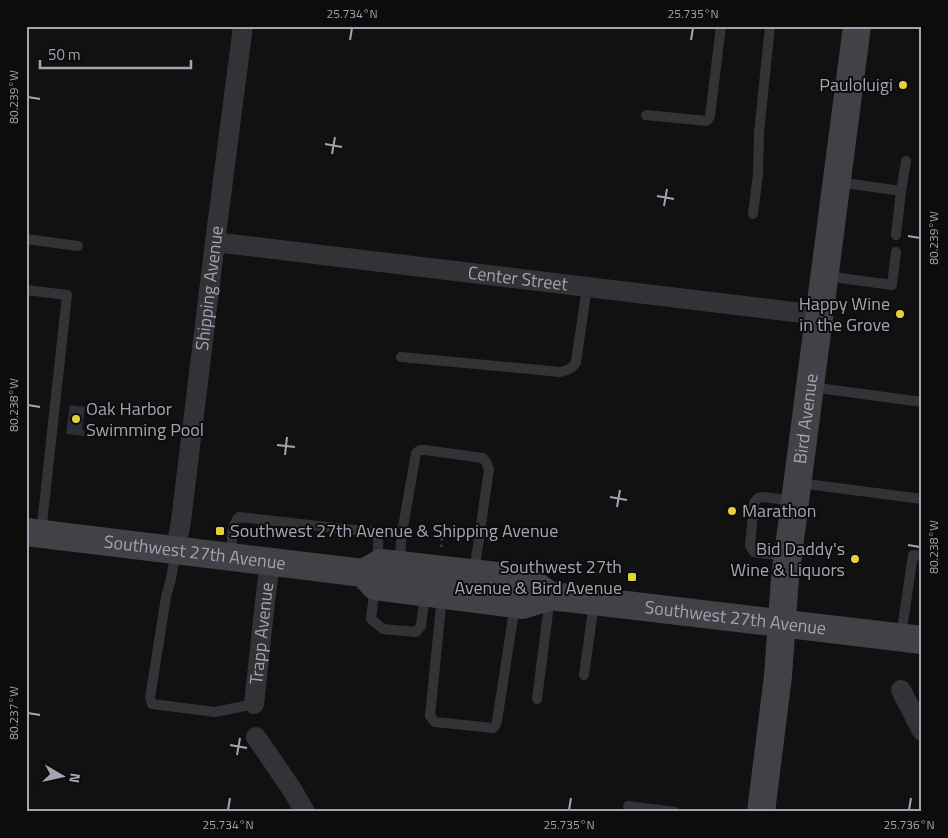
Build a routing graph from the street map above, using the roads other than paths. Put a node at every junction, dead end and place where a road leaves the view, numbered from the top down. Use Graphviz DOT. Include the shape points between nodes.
graph roads {
  1 [pos="243,26"];
  2 [pos="721,26"];
  3 [pos="770,26"];
  4 [pos="858,26"];
  5 [pos="646,115"];
  6 [pos="906,161"];
  7 [pos="837,182"];
  8 [pos="901,191"];
  9 [pos="753,214"];
  10 [pos="896,235"];
  11 [pos="26,239"];
  12 [pos="215,242"];
  13 [pos="78,246"];
  14 [pos="896,252"];
  15 [pos="824,276"];
  16 [pos="587,287"];
  17 [pos="26,290"];
  18 [pos="819,315"];
  19 [pos="401,357"];
  20 [pos="810,387"];
  21 [pos="922,402"];
  22 [pos="796,492"];
  23 [pos="922,499"];
  24 [pos="33,533"];
  25 [pos="176,550"];
  26 [pos="788,556"];
  27 [pos="922,556"];
  28 [pos="232,557"];
  29 [pos="270,562"];
  30 [pos="378,572"];
  31 [pos="474,573"];
  32 [pos="434,594"];
  33 [pos="551,596"];
  34 [pos="594,602"];
  35 [pos="515,604"];
  36 [pos="782,624"];
  37 [pos="911,639"];
  38 [pos="584,675"];
  39 [pos="901,690"];
  40 [pos="537,699"];
  41 [pos="254,704"];
  42 [pos="922,731"];
  43 [pos="256,738"];
  44 [pos="628,806"];
  45 [pos="305,812"];
  46 [pos="675,812"];
  47 [pos="761,812"];
  1 -- 12 [label="street, Shipping Avenue"];
  2 -- 5 [label="lane" via="710,116 706,121"];
  3 -- 9 [label="lane"];
  4 -- 7 [label="main road, Bird Avenue"];
  6 -- 8 [label="lane"];
  7 -- 8 [label="lane"];
  7 -- 15 [label="main road, Bird Avenue"];
  8 -- 10 [label="lane"];
  11 -- 13 [label="lane"];
  12 -- 16 [label="street, Center Street"];
  12 -- 25 [label="street, Shipping Avenue"];
  14 -- 15 [label="lane" via="892,285"];
  15 -- 18 [label="main road, Bird Avenue"];
  16 -- 18 [label="street, Center Street"];
  16 -- 19 [label="lane" via="576,362 568,370 560,372"];
  17 -- 24 [label="lane" via="67,295"];
  18 -- 20 [label="main road, Bird Avenue"];
  20 -- 21 [label="lane"];
  20 -- 22 [label="main road, Bird Avenue"];
  22 -- 23 [label="lane"];
  22 -- 26 [label="main road, Bird Avenue"];
  22 -- 26 [label="lane" via="758,498 748,521 750,546 754,552"];
  24 -- 25 [label="main road, Southwest 27th Avenue"];
  25 -- 28 [label="main road, Southwest 27th Avenue"];
  25 -- 41 [label="lane" via="150,698 152,704 215,712"];
  26 -- 36 [label="main road, Bird Avenue"];
  27 -- 37 [label="lane" via="912,555"];
  28 -- 29 [label="main road, Southwest 27th Avenue"];
  28 -- 30 [label="lane" via="234,528 239,517 372,532 379,540"];
  29 -- 30 [label="main road, Southwest 27th Avenue"];
  29 -- 41 [label="street, Trapp Avenue"];
  30 -- 31 [label="main road, Southwest 27th Avenue"];
  30 -- 31 [label="lane" via="402,533 416,453 425,450 483,458 489,469"];
  30 -- 32 [label="main road, Southwest 27th Avenue"];
  30 -- 32 [label="lane" via="371,618 383,629 416,632"];
  31 -- 33 [label="main road, Southwest 27th Avenue" via="526,579"];
  32 -- 35 [label="main road, Southwest 27th Avenue"];
  32 -- 35 [label="lane" via="430,716 435,722 495,726"];
  33 -- 34 [label="main road, Southwest 27th Avenue"];
  33 -- 35 [label="main road, Southwest 27th Avenue" via="523,605"];
  33 -- 40 [label="lane"];
  34 -- 36 [label="main road, Southwest 27th Avenue"];
  34 -- 38 [label="lane"];
  36 -- 37 [label="main road, Southwest 27th Avenue"];
  36 -- 47 [label="main road, Bird Avenue"];
  39 -- 42 [label="street"];
  43 -- 45 [label="street"];
  44 -- 46 [label="lane"];
}
